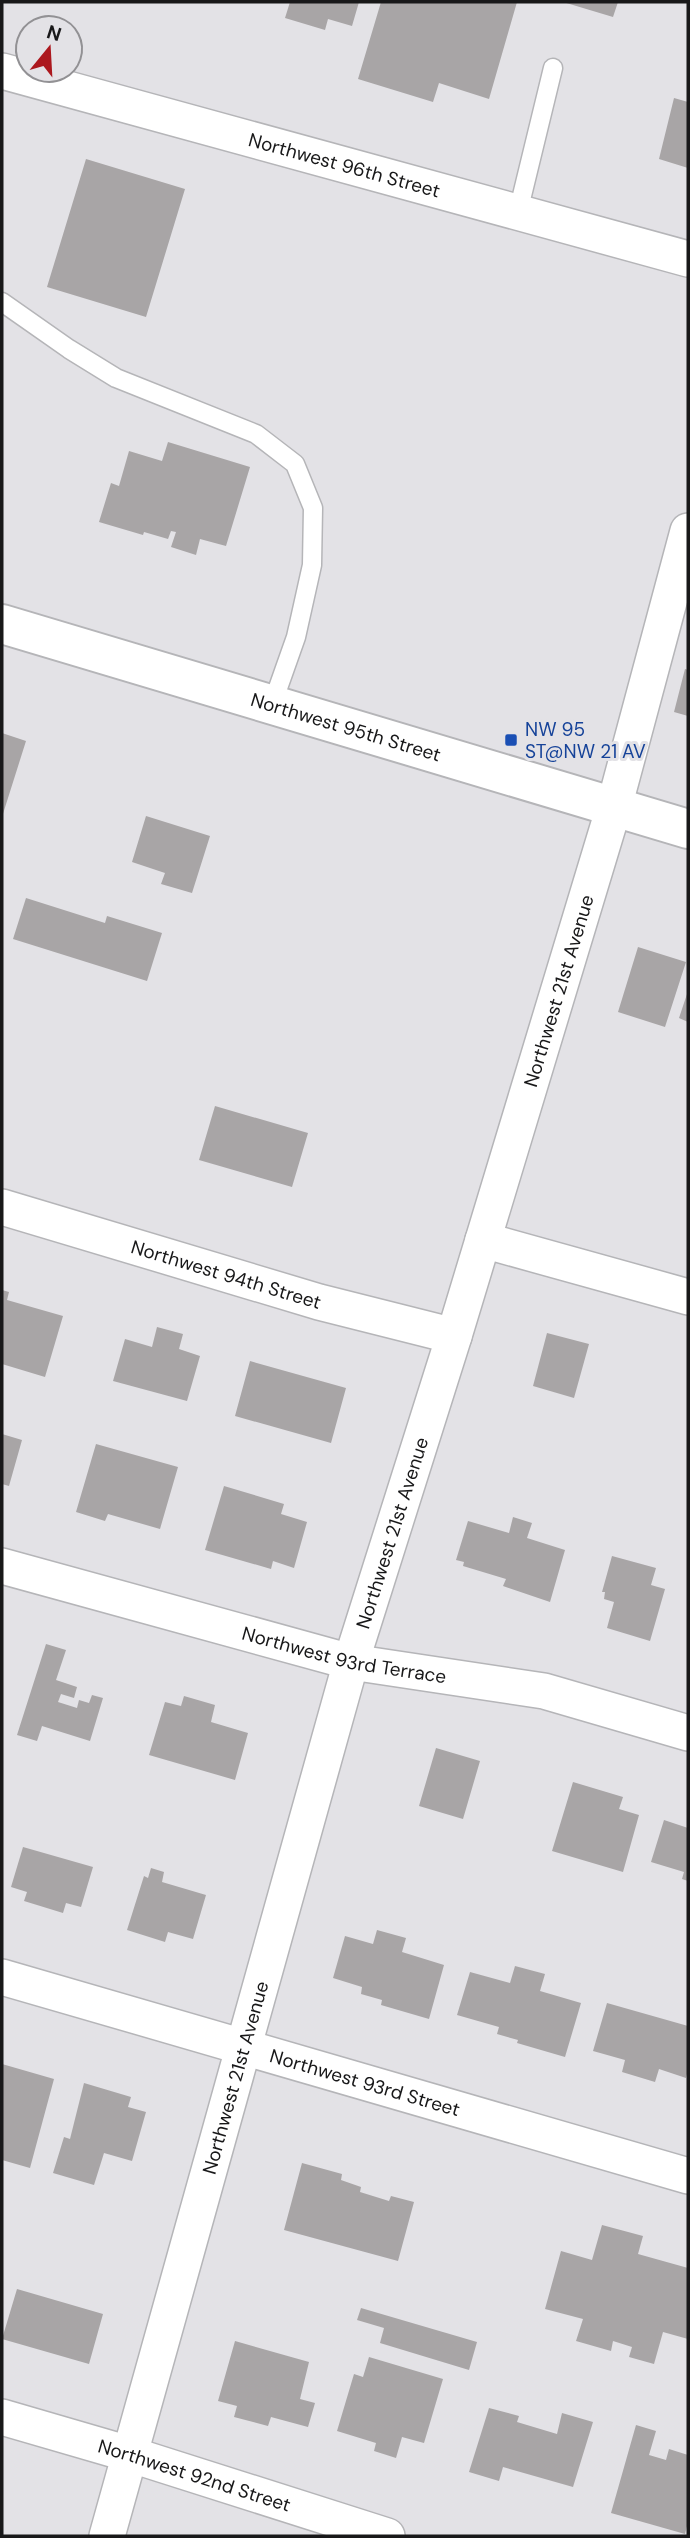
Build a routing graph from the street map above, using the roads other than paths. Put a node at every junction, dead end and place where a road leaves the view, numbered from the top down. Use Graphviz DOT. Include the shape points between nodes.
graph roads {
  1 [pos="553,68"];
  2 [pos="2,71"];
  3 [pos="518,212"];
  4 [pos="688,259"];
  5 [pos="2,302"];
  6 [pos="688,531"];
  7 [pos="680,593"];
  8 [pos="2,624"];
  9 [pos="272,705"];
  10 [pos="614,807"];
  11 [pos="688,829"];
  12 [pos="2,1207"];
  13 [pos="483,1240"];
  14 [pos="688,1297"];
  15 [pos="454,1336"];
  16 [pos="2,1566"];
  17 [pos="351,1662"];
  18 [pos="688,1733"];
  19 [pos="2,1977"];
  20 [pos="244,2047"];
  21 [pos="688,2176"];
  22 [pos="2,2417"];
  23 [pos="129,2454"];
  24 [pos="107,2536"];
  25 [pos="387,2536"];
  1 -- 3 [label="lane"];
  2 -- 3 [label="street, Northwest 96th Street"];
  3 -- 4 [label="street, Northwest 96th Street"];
  5 -- 9 [label="lane" via="116,378 256,434 295,464 313,508 312,565 296,637"];
  6 -- 7 [label="street, Northwest 21st Avenue"];
  7 -- 10 [label="street, Northwest 21st Avenue"];
  8 -- 9 [label="main road, Northwest 95th Street"];
  9 -- 10 [label="main road, Northwest 95th Street"];
  10 -- 11 [label="main road, Northwest 95th Street"];
  10 -- 13 [label="street, Northwest 21st Avenue"];
  12 -- 15 [label="street, Northwest 94th Street" via="318,1302"];
  13 -- 14 [label="street"];
  13 -- 15 [label="street, Northwest 21st Avenue"];
  15 -- 17 [label="street, Northwest 21st Avenue"];
  16 -- 17 [label="street, Northwest 93rd Terrace"];
  17 -- 18 [label="street, Northwest 93rd Terrace" via="544,1691"];
  17 -- 20 [label="street, Northwest 21st Avenue"];
  19 -- 20 [label="street, Northwest 93rd Street"];
  20 -- 21 [label="street, Northwest 93rd Street"];
  20 -- 23 [label="street, Northwest 21st Avenue"];
  22 -- 23 [label="street, Northwest 92nd Street"];
  23 -- 24 [label="street, Northwest 21st Avenue"];
  23 -- 25 [label="street, Northwest 92nd Street"];
}
